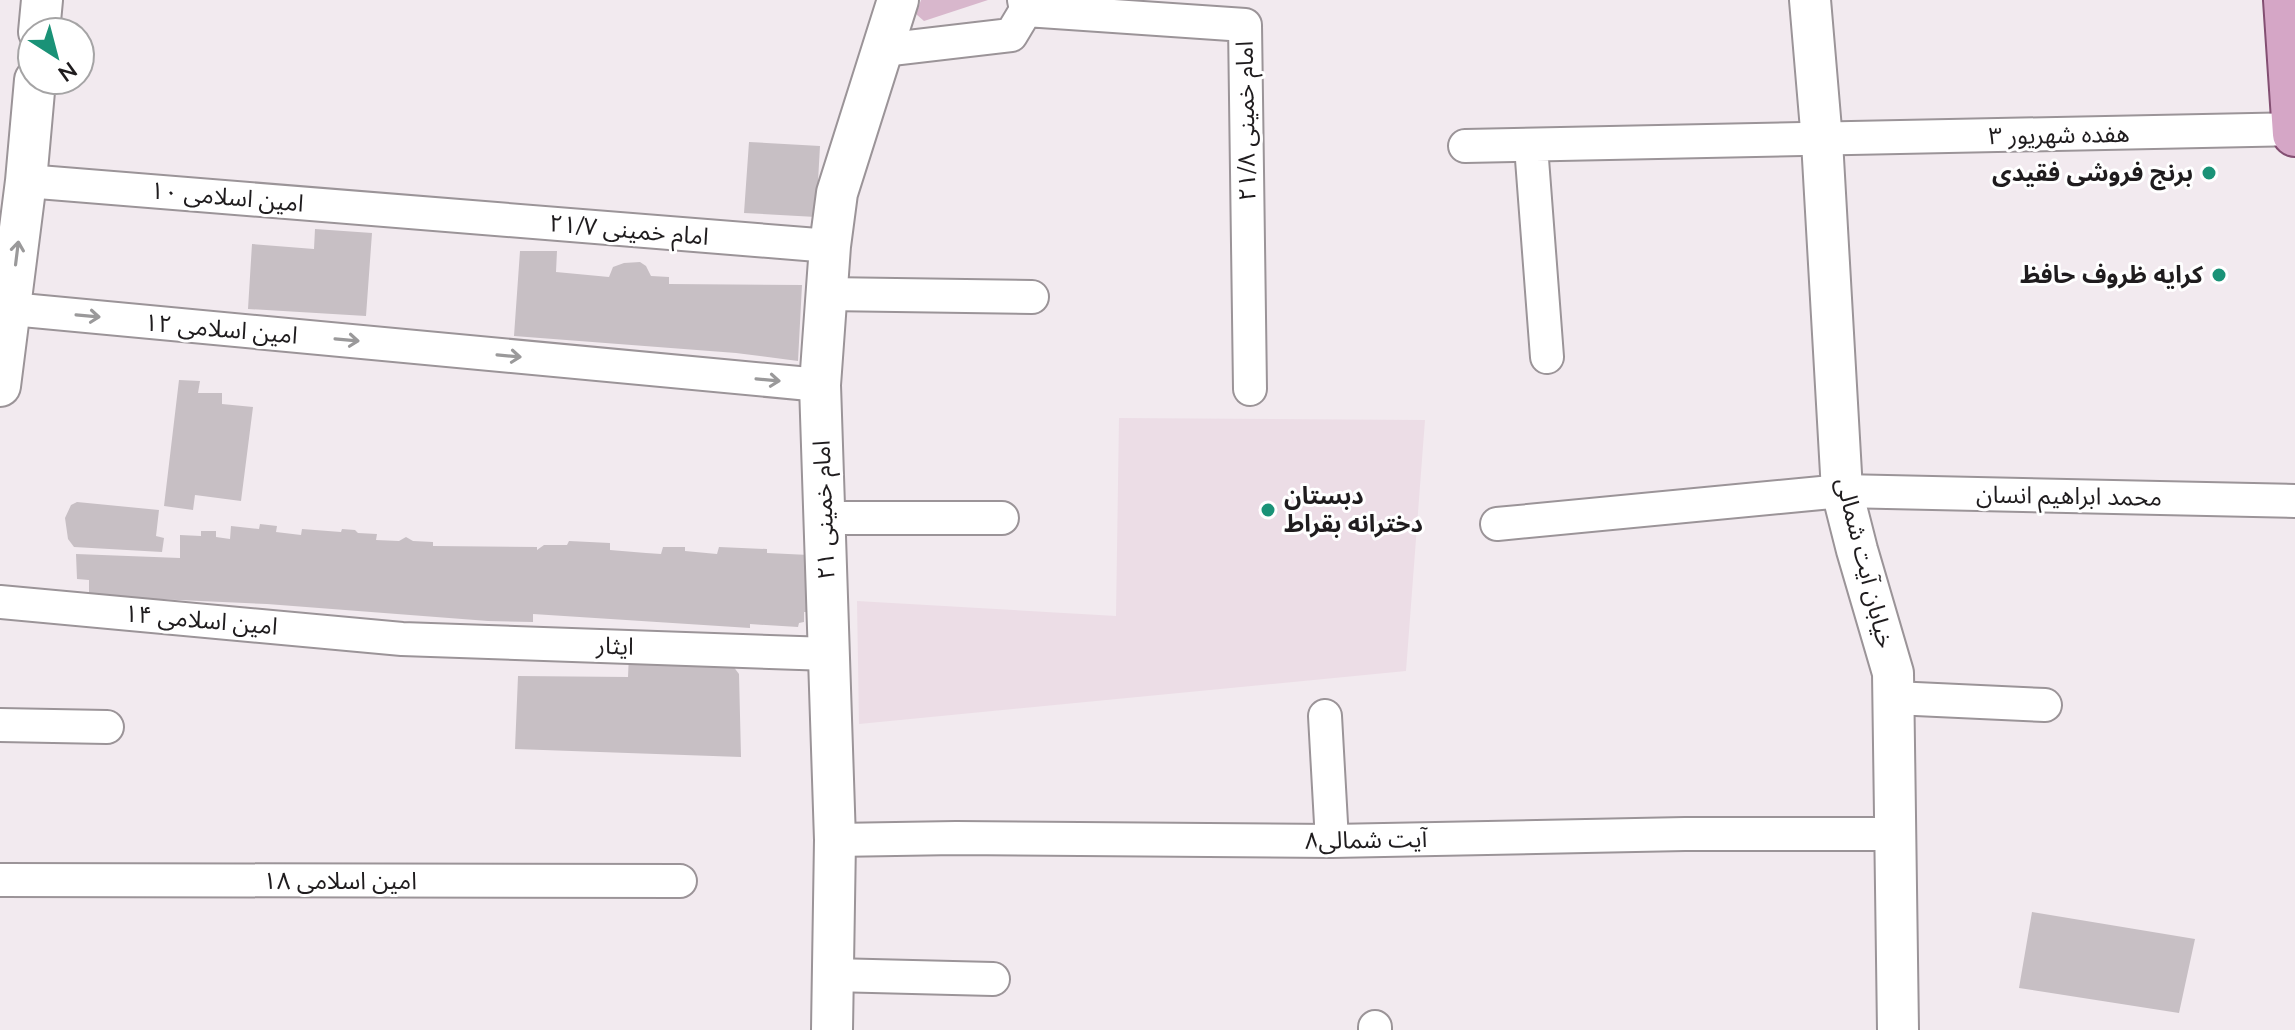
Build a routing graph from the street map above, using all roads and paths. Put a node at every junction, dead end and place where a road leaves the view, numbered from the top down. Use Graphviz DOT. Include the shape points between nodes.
graph roads {
  1 [pos="898,0"];
  2 [pos="1810,0"];
  3 [pos="1025,5"];
  4 [pos="2289,6"];
  5 [pos="883,50"];
  6 [pos="34,96"];
  7 [pos="2295,132"];
  8 [pos="1822,141"];
  9 [pos="1465,146"];
  10 [pos="1531,146"];
  11 [pos="26,181"];
  12 [pos="428,213"];
  13 [pos="830,246"];
  14 [pos="826,294"];
  15 [pos="1032,297"];
  16 [pos="5,308"];
  17 [pos="1547,357"];
  18 [pos="820,385"];
  19 [pos="0,386"];
  20 [pos="1250,389"];
  21 [pos="1842,491"];
  22 [pos="2295,501"];
  23 [pos="825,518"];
  24 [pos="1002,518"];
  25 [pos="1497,524"];
  26 [pos="0,602"];
  27 [pos="402,639"];
  28 [pos="829,654"];
  29 [pos="1894,698"];
  30 [pos="2045,705"];
  31 [pos="1325,716"];
  32 [pos="0,725"];
  33 [pos="107,727"];
  34 [pos="1897,834"];
  35 [pos="835,840"];
  36 [pos="1332,841"];
  37 [pos="0,880"];
  38 [pos="680,881"];
  39 [pos="832,975"];
  40 [pos="993,979"];
  41 [pos="832,1030"];
  42 [pos="1898,1030"];
  1 -- 5 [label="street, امام خمینی ۲۱"];
  2 -- 8 [label="street, خیابان آیت شمالی"];
  3 -- 5 [label="street" via="1011,35"];
  3 -- 20 [label="street, امام خمینی ۲۱/۸" via="1245,25"];
  4 -- 7 [label="main road"];
  5 -- 13 [label="street, امام خمینی ۲۱" via="837,193"];
  6 -- 11 [label="street"];
  7 -- 8 [label="street, هفده شهریور ۳"];
  8 -- 10 [label="street, هفده شهریور ۳"];
  8 -- 21 [label="street, خیابان آیت شمالی"];
  9 -- 10 [label="street, هفده شهریور ۳"];
  10 -- 17 [label="street"];
  11 -- 12 [label="street, امین اسلامی ۱۰"];
  16 -- 11 [label="street, one-way"];
  12 -- 13 [label="street, امام خمینی ۲۱/۷"];
  13 -- 14 [label="street, امام خمینی ۲۱"];
  14 -- 15 [label="street"];
  14 -- 18 [label="street, امام خمینی ۲۱"];
  16 -- 18 [label="street, امین اسلامی ۱۲, one-way"];
  16 -- 19 [label="street"];
  18 -- 23 [label="street, امام خمینی ۲۱"];
  21 -- 22 [label="street, محمد ابراهیم انسان"];
  21 -- 25 [label="street, محمد ابراهیم انسان"];
  21 -- 29 [label="street, خیابان آیت شمالی" via="1893,673"];
  23 -- 24 [label="street"];
  23 -- 28 [label="street, امام خمینی ۲۱"];
  26 -- 27 [label="street, امین اسلامی ۱۴"];
  27 -- 28 [label="street, ایثار"];
  28 -- 35 [label="street, امام خمینی ۲۱"];
  29 -- 30 [label="street"];
  29 -- 34 [label="street, خیابان آیت شمالی"];
  31 -- 36 [label="street"];
  32 -- 33 [label="street"];
  34 -- 36 [label="street, آیت شمالی۸"];
  34 -- 42 [label="street, خیابان آیت شمالی"];
  35 -- 36 [label="street, آیت شمالی۸"];
  35 -- 39 [label="street, امام خمینی ۲۱"];
  37 -- 38 [label="street, امین اسلامی ۱۸"];
  39 -- 40 [label="street"];
  39 -- 41 [label="street, امام خمینی ۲۱"];
}
